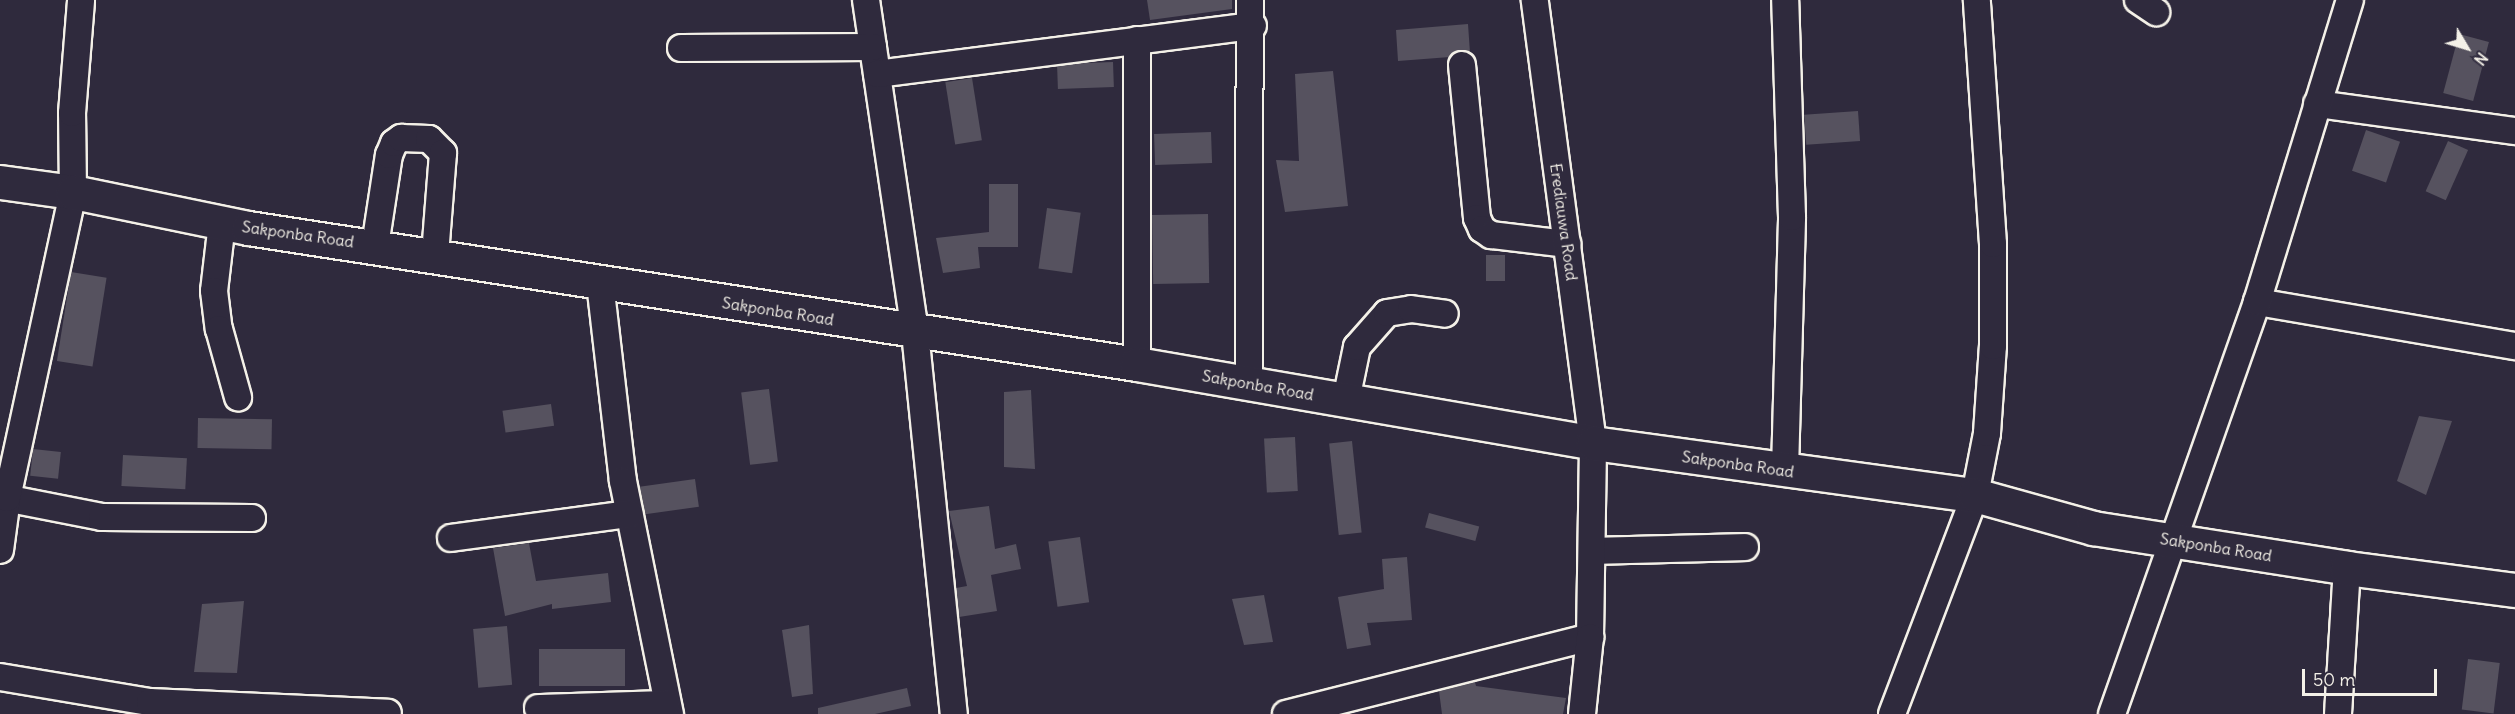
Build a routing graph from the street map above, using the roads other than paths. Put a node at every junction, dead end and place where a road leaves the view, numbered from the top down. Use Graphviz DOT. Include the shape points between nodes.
graph roads {
  1 [pos="81,0"];
  2 [pos="866,0"];
  3 [pos="1250,0"];
  4 [pos="1535,0"];
  5 [pos="1785,0"];
  6 [pos="1977,0"];
  7 [pos="2350,0"];
  8 [pos="1252,26"];
  9 [pos="1137,40"];
  10 [pos="873,47"];
  11 [pos="681,48"];
  12 [pos="1462,66"];
  13 [pos="877,74"];
  14 [pos="2317,104"];
  15 [pos="2515,131"];
  16 [pos="0,182"];
  17 [pos="74,192"];
  18 [pos="222,223"];
  19 [pos="1567,244"];
  20 [pos="375,246"];
  21 [pos="435,254"];
  22 [pos="600,283"];
  23 [pos="2257,302"];
  24 [pos="1445,314"];
  25 [pos="915,332"];
  26 [pos="2515,346"];
  27 [pos="1137,364"];
  28 [pos="1249,384"];
  29 [pos="238,397"];
  30 [pos="1346,400"];
  31 [pos="1593,443"];
  32 [pos="1785,470"];
  33 [pos="1975,495"];
  34 [pos="3,497"];
  35 [pos="629,514"];
  36 [pos="252,518"];
  37 [pos="451,538"];
  38 [pos="2170,539"];
  39 [pos="1745,547"];
  40 [pos="0,550"];
  41 [pos="1593,551"];
  42 [pos="2347,568"];
  43 [pos="2515,590"];
  44 [pos="1590,637"];
  45 [pos="0,677"];
  46 [pos="538,708"];
  47 [pos="256,709"];
  48 [pos="669,709"];
  49 [pos="388,713"];
  50 [pos="954,714"];
  51 [pos="1286,714"];
  52 [pos="1582,714"];
  53 [pos="1892,714"];
  54 [pos="2112,714"];
  55 [pos="2338,714"];
  1 -- 17 [label="street" via="72,113"];
  2 -- 10 [label="street"];
  3 -- 8 [label="street"];
  4 -- 19 [label="street, Erediauwa Road"];
  5 -- 32 [label="street" via="1792,217"];
  6 -- 33 [label="street" via="1992,233 1993,346 1987,433"];
  7 -- 14 [label="street"];
  8 -- 9 [label="street"];
  8 -- 28 [label="street"];
  9 -- 13 [label="street"];
  9 -- 27 [label="street"];
  10 -- 11 [label="street"];
  10 -- 13 [label="street"];
  12 -- 19 [label="street" via="1477,218 1482,230 1491,236"];
  13 -- 25 [label="street"];
  14 -- 15 [label="street"];
  14 -- 23 [label="street"];
  16 -- 17 [label="main road, Sakponba Road"];
  17 -- 18 [label="main road, Sakponba Road"];
  17 -- 34 [label="street"];
  18 -- 20 [label="main road, Sakponba Road"];
  18 -- 29 [label="street" via="214,291 219,329"];
  19 -- 31 [label="street, Erediauwa Road"];
  20 -- 21 [label="main road, Sakponba Road"];
  20 -- 21 [label="street" via="394,142 401,138 429,139 443,153"];
  21 -- 22 [label="main road, Sakponba Road"];
  22 -- 25 [label="main road, Sakponba Road"];
  22 -- 35 [label="street"];
  23 -- 26 [label="street"];
  23 -- 38 [label="street"];
  24 -- 30 [label="street" via="1411,309 1387,314 1357,347"];
  25 -- 27 [label="main road, Sakponba Road"];
  25 -- 50 [label="street"];
  27 -- 28 [label="main road, Sakponba Road"];
  28 -- 30 [label="main road, Sakponba Road"];
  30 -- 31 [label="main road, Sakponba Road"];
  31 -- 32 [label="main road, Sakponba Road"];
  31 -- 41 [label="street, Erediauwa Road"];
  32 -- 33 [label="main road, Sakponba Road"];
  33 -- 38 [label="main road, Sakponba Road" via="2093,528"];
  33 -- 53 [label="street"];
  34 -- 36 [label="street" via="102,517"];
  34 -- 40 [label="street"];
  35 -- 37 [label="street"];
  35 -- 48 [label="street"];
  38 -- 42 [label="main road, Sakponba Road"];
  38 -- 54 [label="street"];
  39 -- 41 [label="street"];
  41 -- 44 [label="street, Erediauwa Road"];
  42 -- 43 [label="main road, Sakponba Road"];
  42 -- 55 [label="street"];
  44 -- 51 [label="street"];
  44 -- 52 [label="street, Erediauwa Road"];
  45 -- 47 [label="street" via="150,702"];
  46 -- 48 [label="street"];
  47 -- 49 [label="street"];
}
